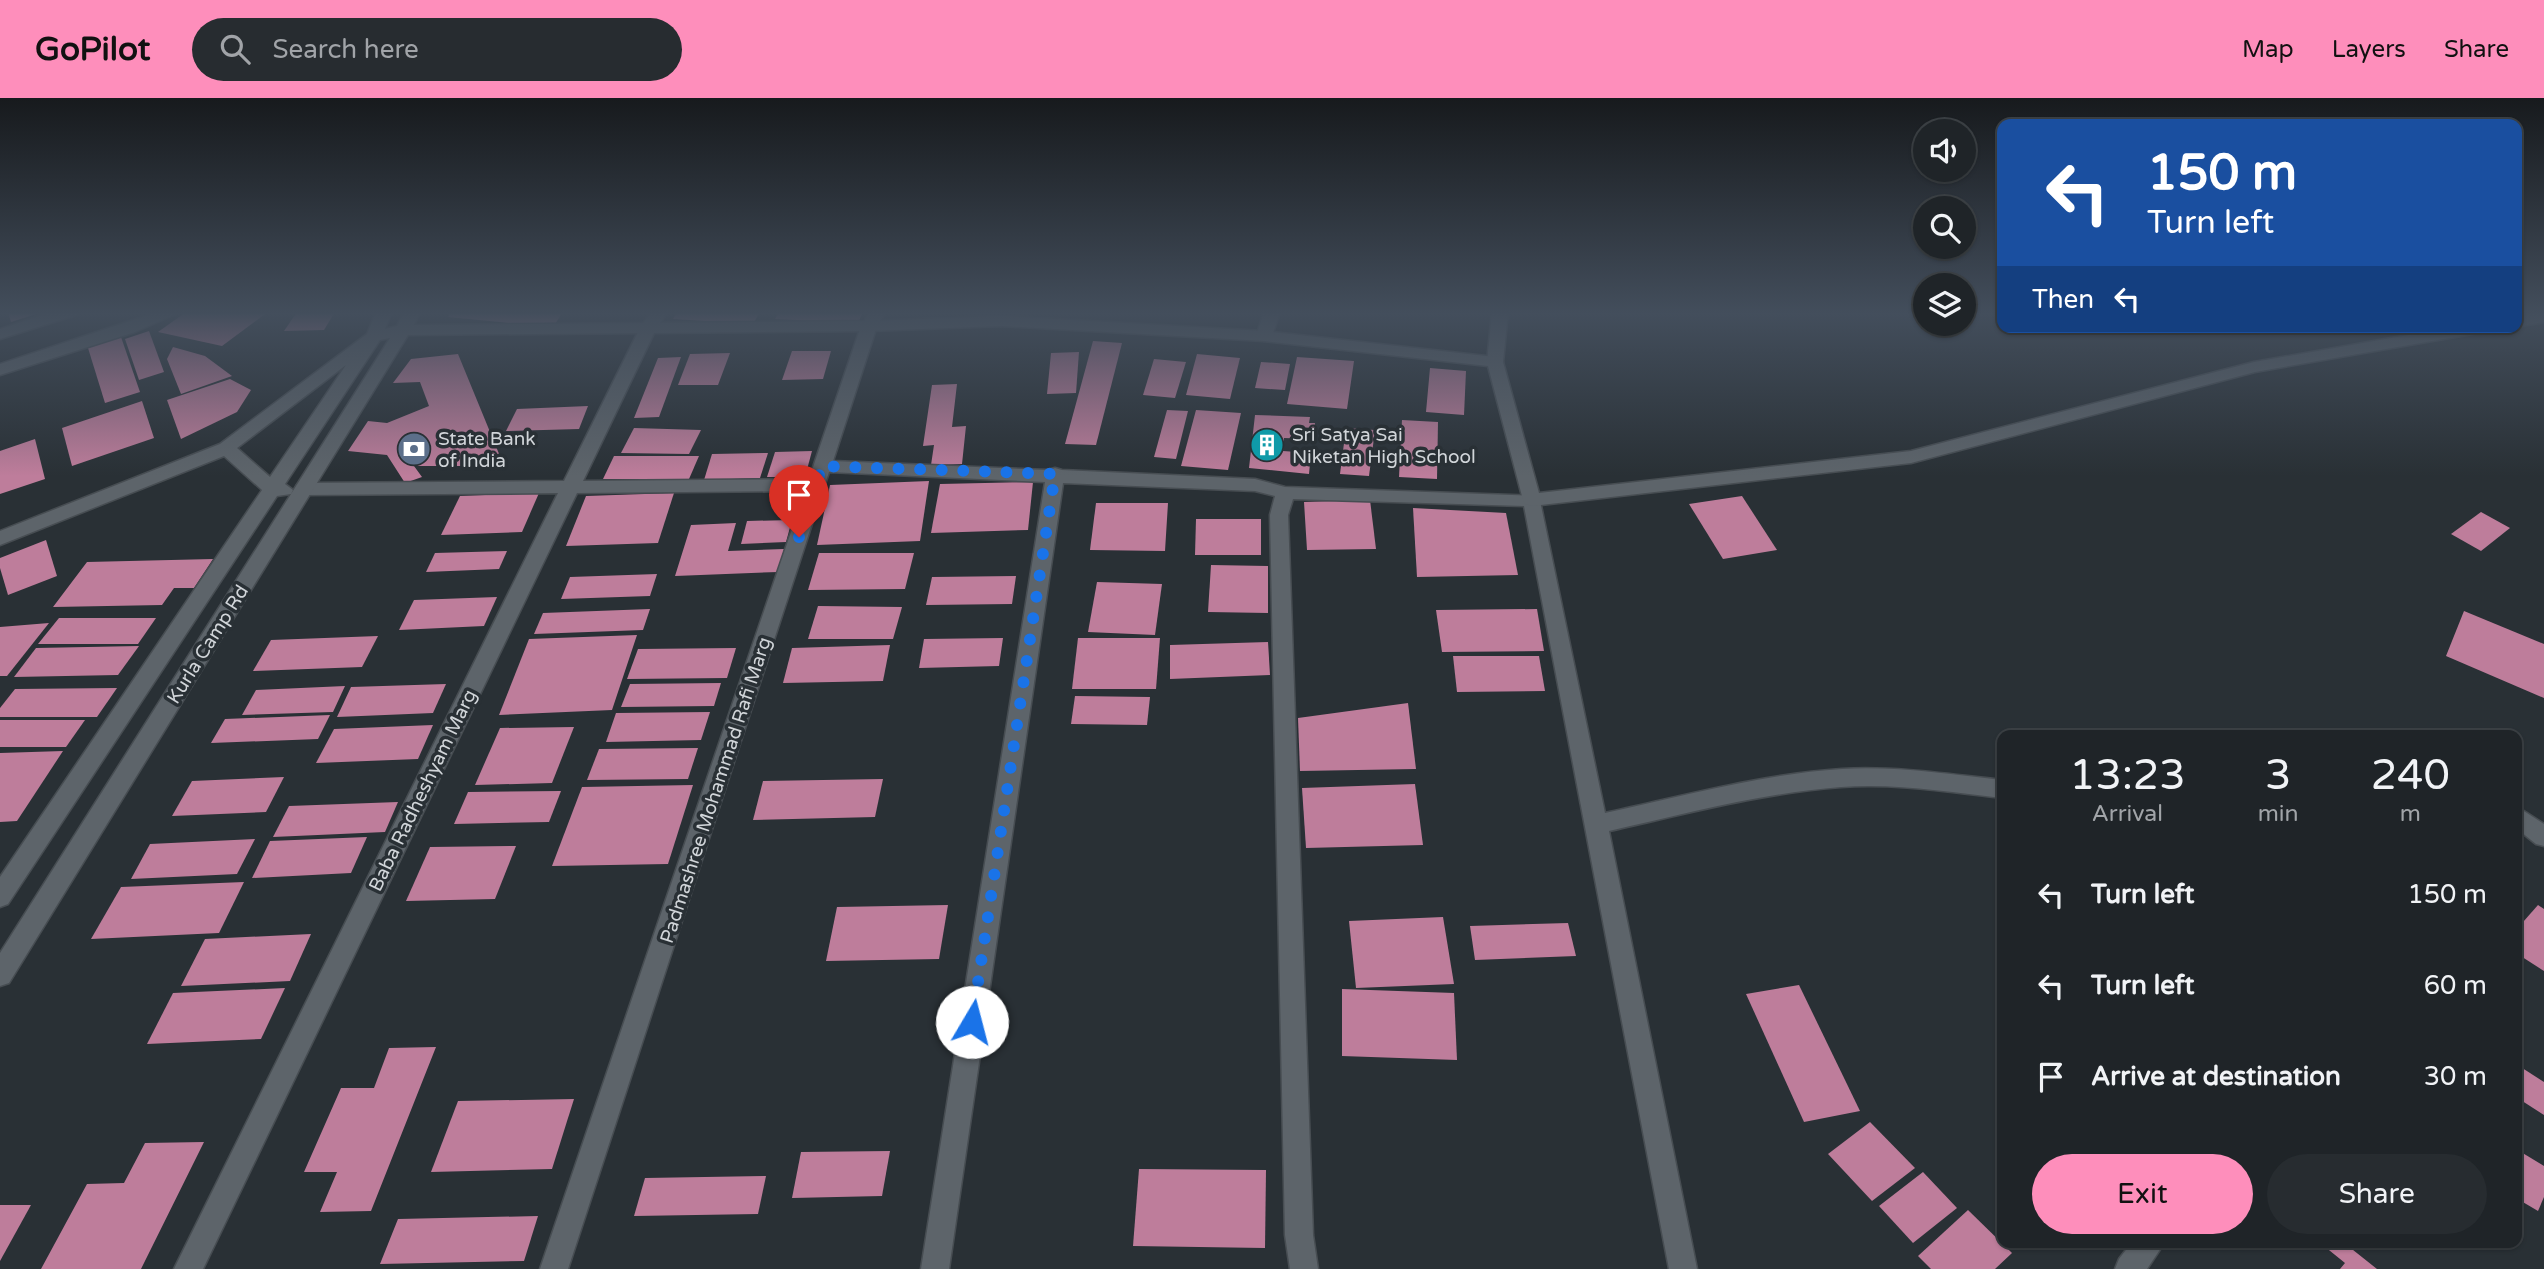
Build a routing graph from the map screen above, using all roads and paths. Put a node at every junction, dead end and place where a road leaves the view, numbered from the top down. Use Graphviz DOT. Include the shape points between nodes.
graph roads {
  1 [pos="334,367"];
  2 [pos="354,367"];
  3 [pos="380,367"];
  4 [pos="631,367"];
  5 [pos="857,367"];
  6 [pos="1496,367"];
  7 [pos="2256,367"];
  8 [pos="226,448"];
  9 [pos="1055,474"];
  10 [pos="819,476"];
  11 [pos="570,487"];
  12 [pos="304,489"];
  13 [pos="273,490"];
  14 [pos="1285,493"];
  15 [pos="1532,500"];
  16 [pos="0,538"];
  17 [pos="1997,788"];
  18 [pos="2522,820"];
  19 [pos="1595,825"];
  20 [pos="2544,837"];
  21 [pos="0,897"];
  22 [pos="0,975"];
  23 [pos="2146,1248"];
  24 [pos="188,1269"];
  25 [pos="554,1269"];
  26 [pos="935,1269"];
  27 [pos="1304,1269"];
  28 [pos="1683,1269"];
  29 [pos="2129,1269"];
  1 -- 8 [label="street"];
  2 -- 13 [label="street, Kurla Camp Rd"];
  3 -- 12 [label="street, Kurla Camp Rd"];
  4 -- 11 [label="street, Baba Radheshyam Marg"];
  5 -- 10 [label="street, Padmashree Mohammad Rafi Marg"];
  6 -- 15 [label="street"];
  7 -- 15 [label="street" via="1910,457"];
  8 -- 13 [label="street"];
  8 -- 16 [label="street"];
  9 -- 10 [label="street"];
  9 -- 14 [label="street" via="1255,485"];
  9 -- 26 [label="street"];
  10 -- 11 [label="street"];
  10 -- 25 [label="street, Padmashree Mohammad Rafi Marg"];
  11 -- 12 [label="street"];
  11 -- 24 [label="street, Baba Radheshyam Marg"];
  12 -- 13 [label="street"];
  12 -- 22 [label="street, Kurla Camp Rd"];
  13 -- 21 [label="street, Kurla Camp Rd"];
  14 -- 15 [label="street"];
  14 -- 27 [label="street" via="1279,515 1299,1235"];
  15 -- 19 [label="street"];
  17 -- 19 [label="street" via="1914,779 1844,778 1785,784"];
  18 -- 20 [label="street"];
  19 -- 28 [label="street"];
  23 -- 29 [label="street"];
}
